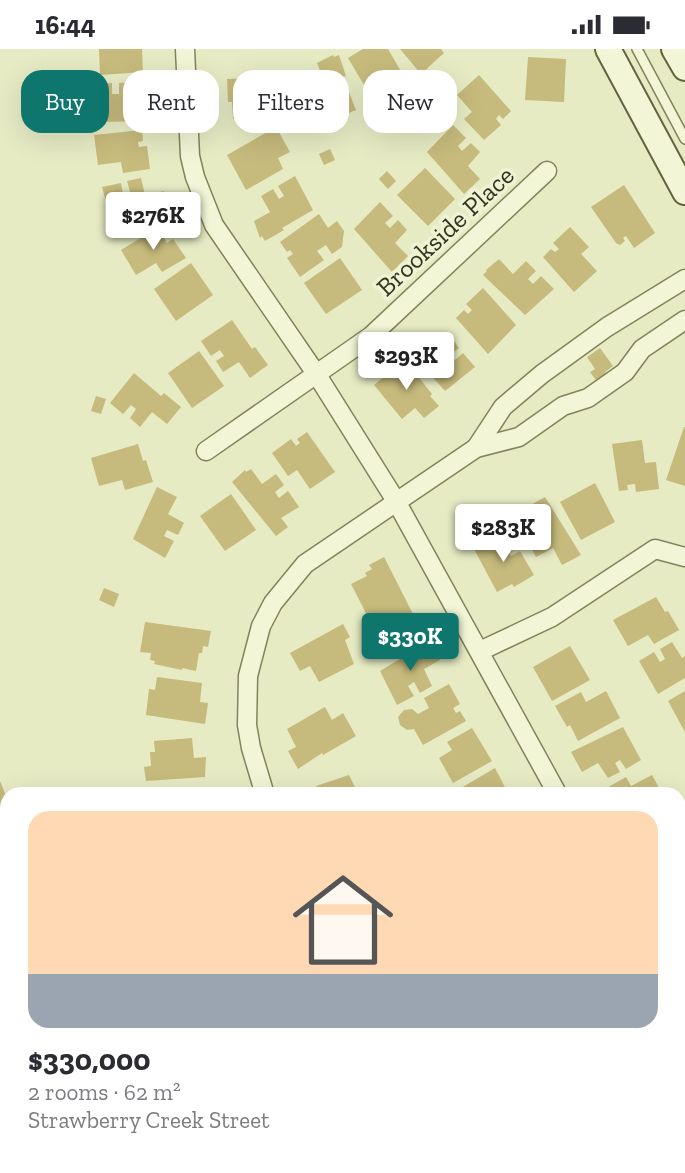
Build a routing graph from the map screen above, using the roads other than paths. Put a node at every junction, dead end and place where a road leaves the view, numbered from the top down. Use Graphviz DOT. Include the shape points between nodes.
graph roads {
  1 [pos="184,49"];
  2 [pos="608,49"];
  3 [pos="637,49"];
  4 [pos="674,49"];
  5 [pos="685,68"];
  6 [pos="685,139"];
  7 [pos="547,171"];
  8 [pos="685,192"];
  9 [pos="685,279"];
  10 [pos="685,320"];
  11 [pos="317,375"];
  12 [pos="476,448"];
  13 [pos="206,451"];
  14 [pos="396,501"];
  15 [pos="685,557"];
  16 [pos="480,651"];
  17 [pos="263,787"];
  18 [pos="554,787"];
  1 -- 11 [label="street" via="190,156 201,194 231,253"];
  2 -- 8 [label="main road"];
  3 -- 6 [label="lane"];
  4 -- 5 [label="main road"];
  7 -- 11 [label="street, Brookside Place" via="371,336"];
  9 -- 12 [label="street" via="542,374 503,407"];
  10 -- 12 [label="street" via="642,349 625,372 588,398 563,406 519,437"];
  11 -- 13 [label="street, Brookside Place"];
  11 -- 14 [label="street"];
  12 -- 14 [label="street"];
  14 -- 16 [label="street"];
  14 -- 17 [label="street" via="304,564 273,603 261,627 246,701 251,748"];
  15 -- 16 [label="street" via="655,549 552,617"];
  16 -- 18 [label="street"];
}
